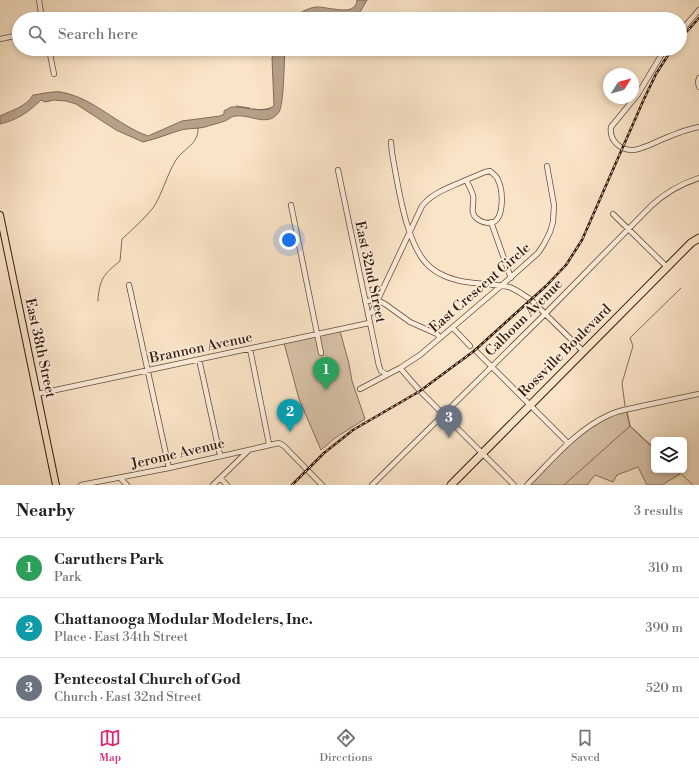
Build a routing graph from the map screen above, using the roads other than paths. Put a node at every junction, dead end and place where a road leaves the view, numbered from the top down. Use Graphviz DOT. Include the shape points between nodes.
graph roads {
  1 [pos="39,0"];
  2 [pos="699,10"];
  3 [pos="41,12"];
  4 [pos="687,24"];
  5 [pos="12,36"];
  6 [pos="0,39"];
  7 [pos="50,56"];
  8 [pos="661,56"];
  9 [pos="54,74"];
  10 [pos="699,78"];
  11 [pos="699,87"];
  12 [pos="699,127"];
  13 [pos="392,142"];
  14 [pos="547,166"];
  15 [pos="338,170"];
  16 [pos="699,178"];
  17 [pos="466,180"];
  18 [pos="291,205"];
  19 [pos="613,214"];
  20 [pos="0,215"];
  21 [pos="491,222"];
  22 [pos="628,229"];
  23 [pos="409,234"];
  24 [pos="699,238"];
  25 [pos="667,267"];
  26 [pos="511,278"];
  27 [pos="129,285"];
  28 [pos="501,286"];
  29 [pos="377,300"];
  30 [pos="365,301"];
  31 [pos="545,314"];
  32 [pos="368,315"];
  33 [pos="369,323"];
  34 [pos="453,328"];
  35 [pos="318,334"];
  36 [pos="440,338"];
  37 [pos="470,346"];
  38 [pos="250,349"];
  39 [pos="476,351"];
  40 [pos="583,351"];
  41 [pos="321,353"];
  42 [pos="199,359"];
  43 [pos="491,367"];
  44 [pos="400,368"];
  45 [pos="148,370"];
  46 [pos="386,374"];
  47 [pos="360,389"];
  48 [pos="37,394"];
  49 [pos="699,394"];
  50 [pos="530,405"];
  51 [pos="443,414"];
  52 [pos="269,444"];
  53 [pos="568,444"];
  54 [pos="250,449"];
  55 [pos="482,453"];
  56 [pos="220,456"];
  57 [pos="170,468"];
  58 [pos="120,478"];
  59 [pos="220,478"];
  60 [pos="56,485"];
  61 [pos="81,485"];
  62 [pos="127,485"];
  63 [pos="213,485"];
  64 [pos="227,485"];
  65 [pos="322,485"];
  66 [pos="372,485"];
  67 [pos="451,485"];
  68 [pos="514,485"];
  69 [pos="527,485"];
  1 -- 3 [label="street"];
  2 -- 4 [label="street"];
  5 -- 6 [label="street"];
  7 -- 9 [label="street"];
  8 -- 12 [label="street" via="638,94 611,127 614,142 631,150"];
  10 -- 11 [label="street"];
  13 -- 23 [label="street"];
  14 -- 26 [label="street, East Crescent Circle" via="554,205 550,232 538,253"];
  15 -- 30 [label="street, East 32nd Street"];
  16 -- 22 [label="street, Calhoun Avenue" via="663,195"];
  17 -- 21 [label="street" via="473,197 472,213 483,222"];
  17 -- 21 [label="street" via="485,172 490,172 498,179 502,199 501,214"];
  17 -- 23 [label="street" via="427,199 417,213"];
  18 -- 35 [label="street"];
  19 -- 22 [label="street"];
  20 -- 48 [label="main road, East 38th Street"];
  21 -- 26 [label="street"];
  22 -- 25 [label="street"];
  22 -- 31 [label="street, Calhoun Avenue"];
  23 -- 28 [label="street" via="429,267 447,278"];
  23 -- 29 [label="street"];
  24 -- 25 [label="highway, Rossville Boulevard"];
  25 -- 40 [label="highway, Rossville Boulevard"];
  26 -- 28 [label="street, East Crescent Circle"];
  27 -- 45 [label="street"];
  28 -- 31 [label="street" via="530,299"];
  28 -- 34 [label="street, East Crescent Circle"];
  29 -- 30 [label="street"];
  29 -- 32 [label="street"];
  29 -- 36 [label="street"];
  30 -- 32 [label="street, East 32nd Street"];
  31 -- 40 [label="street"];
  31 -- 43 [label="street, Calhoun Avenue"];
  32 -- 33 [label="street, East 32nd Street"];
  33 -- 35 [label="street, Brannon Avenue"];
  33 -- 46 [label="street, East 32nd Street" via="379,366"];
  34 -- 36 [label="street, East Crescent Circle"];
  34 -- 37 [label="street"];
  35 -- 38 [label="street, Brannon Avenue"];
  35 -- 41 [label="street"];
  36 -- 44 [label="street, East Crescent Circle"];
  38 -- 42 [label="street, Brannon Avenue"];
  38 -- 52 [label="street"];
  39 -- 43 [label="street"];
  40 -- 50 [label="highway, Rossville Boulevard"];
  42 -- 45 [label="street, Brannon Avenue"];
  42 -- 56 [label="street"];
  43 -- 50 [label="street"];
  43 -- 51 [label="street, Calhoun Avenue"];
  44 -- 46 [label="street, East Crescent Circle"];
  44 -- 51 [label="street"];
  45 -- 48 [label="street, Brannon Avenue"];
  45 -- 57 [label="street"];
  46 -- 47 [label="street, East Crescent Circle"];
  48 -- 60 [label="main road, East 38th Street"];
  49 -- 53 [label="street" via="610,414"];
  50 -- 53 [label="street"];
  50 -- 55 [label="highway, Rossville Boulevard"];
  51 -- 55 [label="street"];
  51 -- 66 [label="street, Calhoun Avenue"];
  52 -- 54 [label="street, Jerome Avenue"];
  52 -- 65 [label="street, Jerome Avenue" via="279,443 284,446"];
  53 -- 69 [label="street"];
  54 -- 56 [label="street, Jerome Avenue"];
  54 -- 59 [label="street"];
  55 -- 67 [label="highway, Rossville Boulevard"];
  55 -- 68 [label="street"];
  56 -- 57 [label="street, Jerome Avenue"];
  57 -- 58 [label="street, Jerome Avenue"];
  58 -- 61 [label="street, Jerome Avenue"];
  58 -- 62 [label="street"];
  59 -- 63 [label="street"];
  59 -- 64 [label="street"];
}
